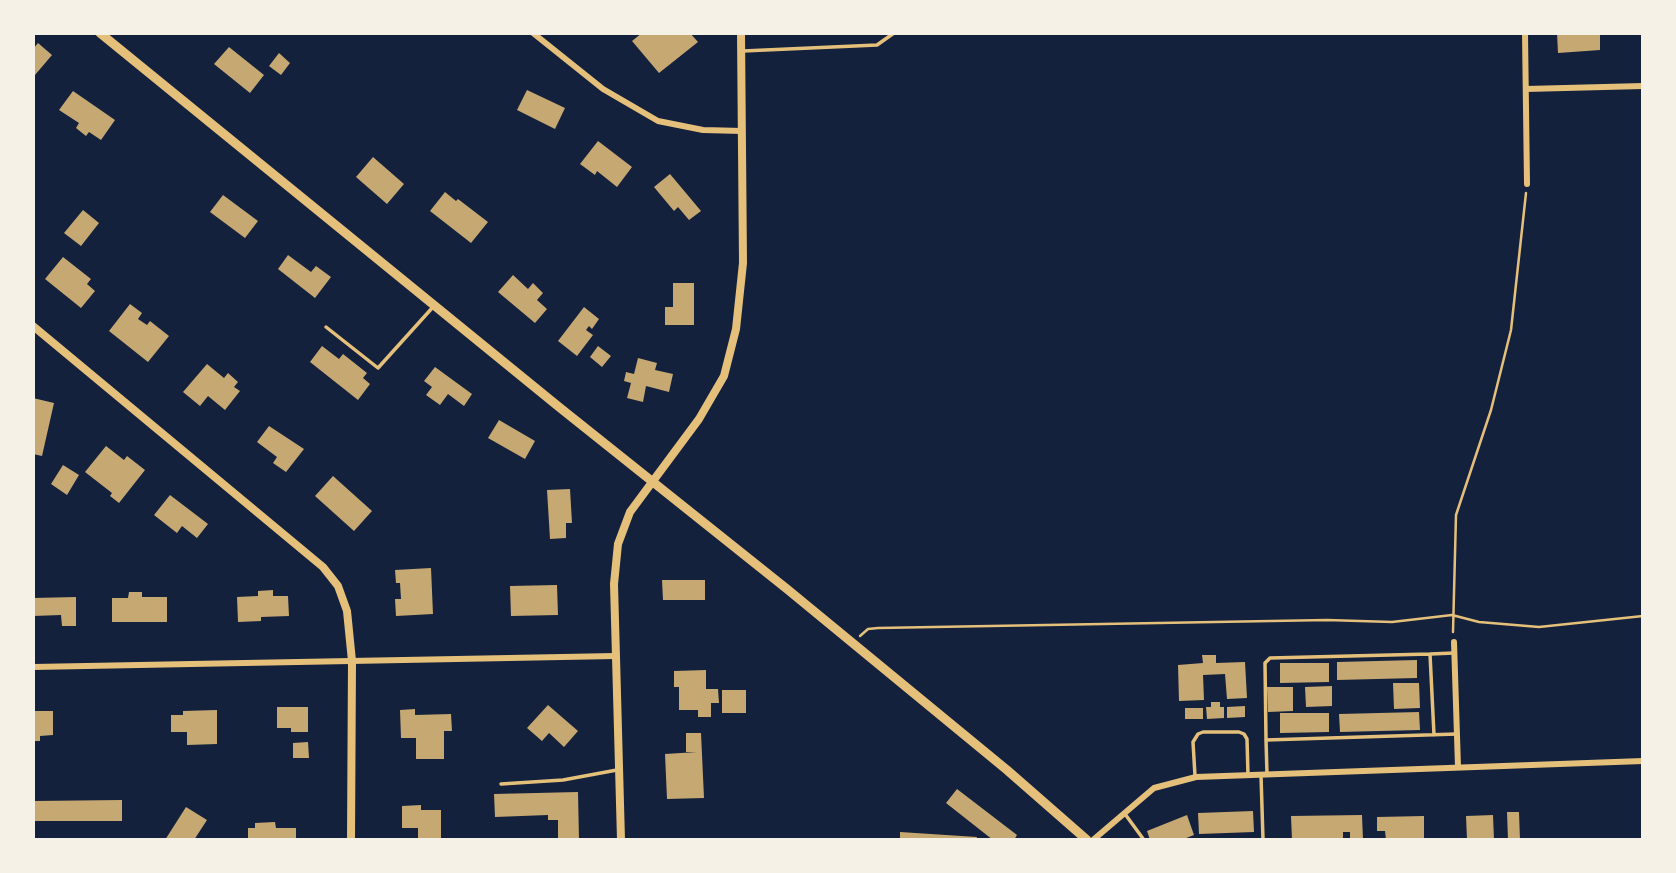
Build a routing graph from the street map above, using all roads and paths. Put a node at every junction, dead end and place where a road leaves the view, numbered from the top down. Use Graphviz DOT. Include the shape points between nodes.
graph roads {
  1 [pos="100,33"];
  2 [pos="533,33"];
  3 [pos="741,33"];
  4 [pos="894,33"];
  5 [pos="1525,33"];
  6 [pos="741,52"];
  7 [pos="1643,86"];
  8 [pos="1526,89"];
  9 [pos="742,131"];
  10 [pos="1527,184"];
  11 [pos="434,305"];
  12 [pos="33,326"];
  13 [pos="326,327"];
  14 [pos="652,482"];
  15 [pos="1452,615"];
  16 [pos="1643,616"];
  17 [pos="852,642"];
  18 [pos="1454,642"];
  19 [pos="1454,653"];
  20 [pos="1430,654"];
  21 [pos="615,656"];
  22 [pos="352,662"];
  23 [pos="33,667"];
  24 [pos="1457,734"];
  25 [pos="1434,735"];
  26 [pos="1266,740"];
  27 [pos="1643,761"];
  28 [pos="1458,767"];
  29 [pos="619,770"];
  30 [pos="1264,774"];
  31 [pos="1248,775"];
  32 [pos="1196,777"];
  33 [pos="501,784"];
  34 [pos="1124,812"];
  35 [pos="351,840"];
  36 [pos="621,840"];
  37 [pos="1087,840"];
  38 [pos="1093,840"];
  39 [pos="1144,840"];
  40 [pos="1263,840"];
  1 -- 11 [label="main road"];
  2 -- 9 [label="street" via="603,89 659,121 703,130"];
  3 -- 6 [label="street"];
  4 -- 6 [label="lane" via="877,45"];
  5 -- 8 [label="street"];
  6 -- 9 [label="street"];
  7 -- 8 [label="street"];
  8 -- 10 [label="street"];
  9 -- 14 [label="street" via="743,263 736,329 724,376"];
  10 -- 15 [label="path" via="1511,330 1491,410 1456,515"];
  11 -- 13 [label="lane" via="379,368"];
  11 -- 14 [label="main road"];
  12 -- 22 [label="street" via="323,567 338,586 347,611"];
  14 -- 17 [label="main road"];
  14 -- 21 [label="street" via="631,512 618,544"];
  15 -- 16 [label="path" via="1539,627"];
  15 -- 17 [label="path" via="1392,622 878,628 868,629"];
  15 -- 18 [label="path"];
  17 -- 37 [label="main road"];
  18 -- 19 [label="street"];
  19 -- 20 [label="lane"];
  19 -- 24 [label="street"];
  20 -- 25 [label="lane"];
  20 -- 26 [label="lane" via="1267,660"];
  21 -- 22 [label="street"];
  21 -- 29 [label="street"];
  22 -- 23 [label="street"];
  22 -- 35 [label="street"];
  24 -- 25 [label="lane"];
  24 -- 28 [label="street"];
  25 -- 26 [label="lane"];
  26 -- 30 [label="lane"];
  27 -- 28 [label="street"];
  28 -- 30 [label="street"];
  29 -- 33 [label="lane"];
  29 -- 36 [label="street"];
  30 -- 31 [label="street"];
  30 -- 40 [label="lane"];
  31 -- 32 [label="street"];
  31 -- 32 [label="lane" via="1244,734 1203,733 1194,742"];
  32 -- 34 [label="street" via="1154,788"];
  34 -- 38 [label="street"];
  34 -- 39 [label="lane"];
}
